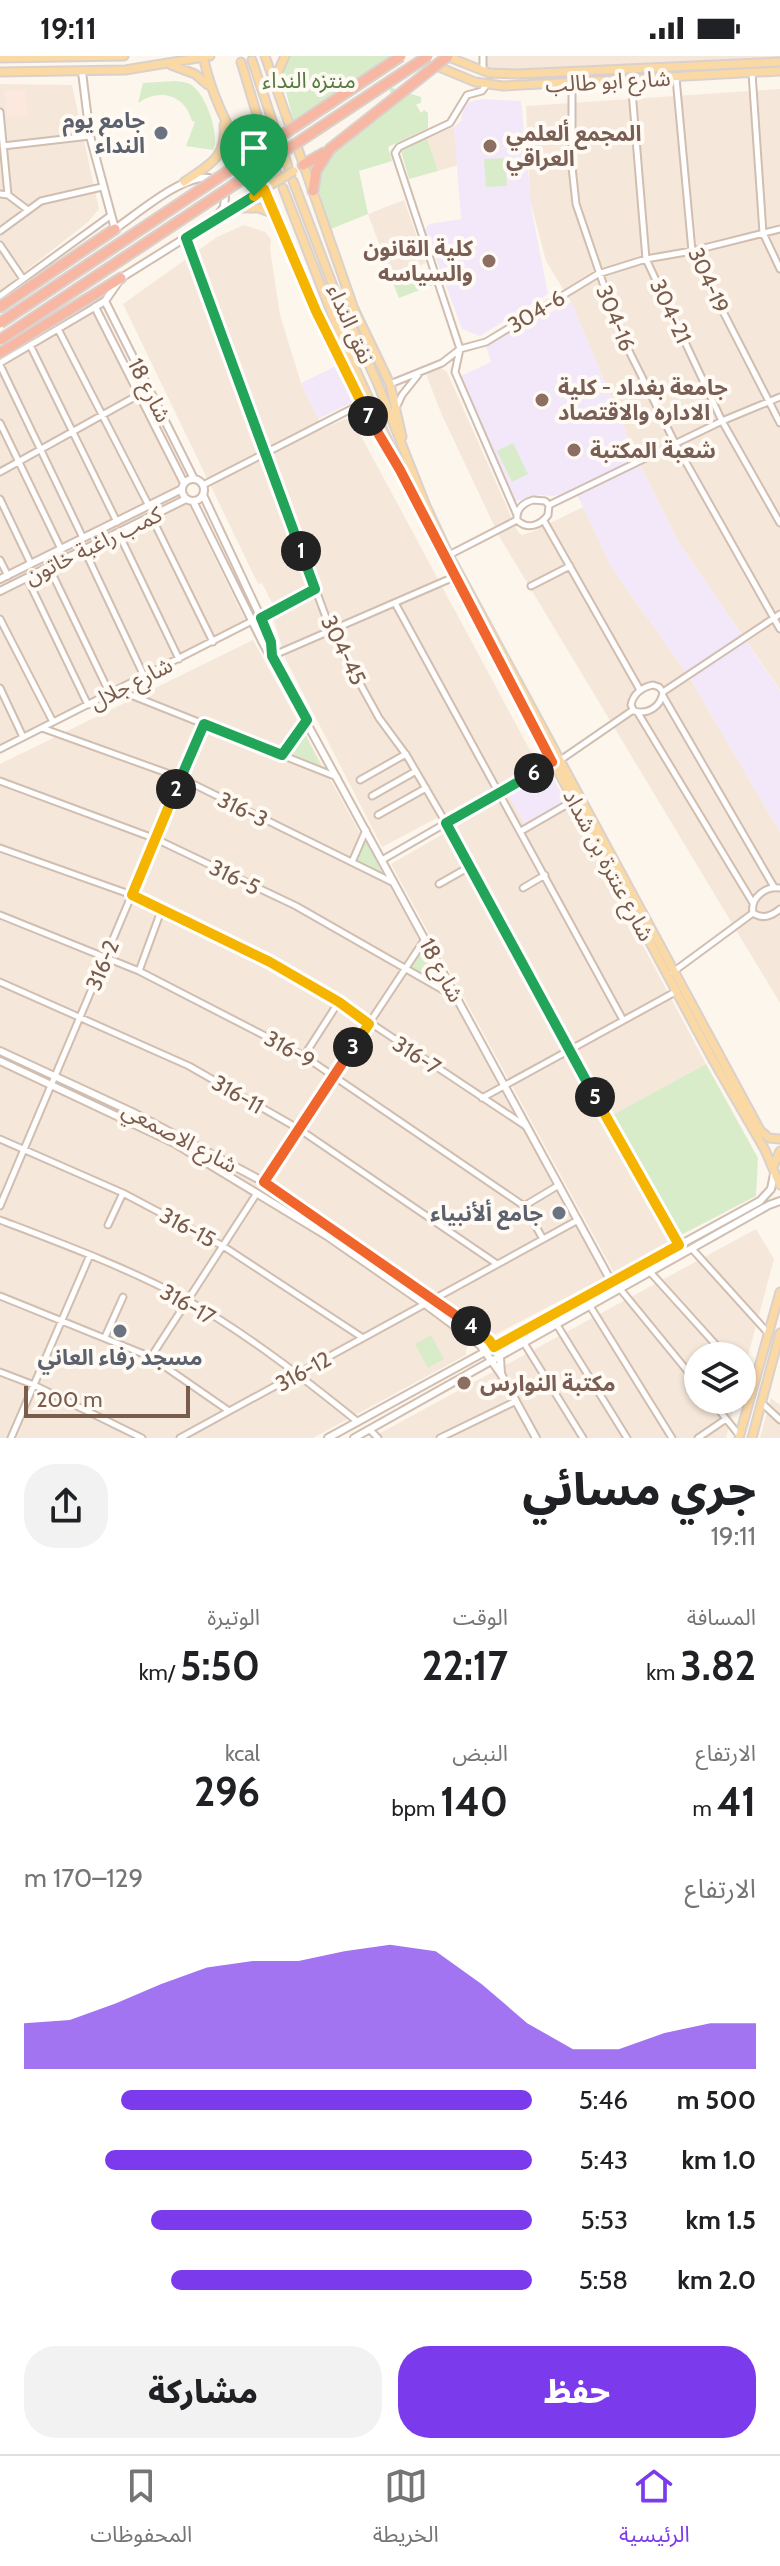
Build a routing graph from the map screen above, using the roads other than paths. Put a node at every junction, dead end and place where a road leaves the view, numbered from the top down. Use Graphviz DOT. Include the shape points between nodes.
graph roads {
  1 [pos="124,56"];
  2 [pos="206,56"];
  3 [pos="265,56"];
  4 [pos="285,56"];
  5 [pos="401,56"];
  6 [pos="483,56"];
  7 [pos="678,56"];
  8 [pos="450,57"];
  9 [pos="0,58"];
  10 [pos="252,60"];
  11 [pos="766,60"];
  12 [pos="241,62"];
  13 [pos="432,62"];
  14 [pos="780,62"];
  15 [pos="169,64"];
  16 [pos="679,67"];
  17 [pos="483,71"];
  18 [pos="780,71"];
  19 [pos="0,72"];
  20 [pos="82,72"];
  21 [pos="752,73"];
  22 [pos="676,78"];
  23 [pos="631,79"];
  24 [pos="572,82"];
  25 [pos="487,84"];
  26 [pos="210,88"];
  27 [pos="281,101"];
  28 [pos="0,112"];
  29 [pos="224,119"];
  30 [pos="289,124"];
  31 [pos="276,133"];
  32 [pos="1,134"];
  33 [pos="90,136"];
  34 [pos="266,140"];
  35 [pos="3,146"];
  36 [pos="298,149"];
  37 [pos="330,149"];
  38 [pos="244,154"];
  39 [pos="285,157"];
  40 [pos="274,164"];
  41 [pos="295,167"];
  42 [pos="3,173"];
  43 [pos="277,173"];
  44 [pos="257,176"];
  45 [pos="209,178"];
  46 [pos="293,181"];
  47 [pos="184,182"];
  48 [pos="268,186"];
  49 [pos="102,187"];
  50 [pos="283,188"];
  51 [pos="313,191"];
  52 [pos="0,194"];
  53 [pos="8,195"];
  54 [pos="225,197"];
  55 [pos="28,210"];
  56 [pos="231,210"];
  57 [pos="276,215"];
  58 [pos="110,216"];
  59 [pos="208,225"];
  60 [pos="115,229"];
  61 [pos="780,229"];
  62 [pos="0,231"];
  63 [pos="763,233"];
  64 [pos="186,238"];
  65 [pos="0,245"];
  66 [pos="692,251"];
  67 [pos="646,259"];
  68 [pos="780,269"];
  69 [pos="598,274"];
  70 [pos="121,278"];
  71 [pos="23,279"];
  72 [pos="1,293"];
  73 [pos="105,301"];
  74 [pos="0,307"];
  75 [pos="95,307"];
  76 [pos="0,323"];
  77 [pos="58,329"];
  78 [pos="0,340"];
  79 [pos="30,345"];
  80 [pos="460,349"];
  81 [pos="0,353"];
  82 [pos="0,364"];
  83 [pos="422,372"];
  84 [pos="390,384"];
  85 [pos="149,389"];
  86 [pos="140,394"];
  87 [pos="780,397"];
  88 [pos="767,402"];
  89 [pos="361,404"];
  90 [pos="395,410"];
  91 [pos="102,415"];
  92 [pos="722,421"];
  93 [pos="0,423"];
  94 [pos="780,423"];
  95 [pos="73,432"];
  96 [pos="675,443"];
  97 [pos="41,449"];
  98 [pos="265,452"];
  99 [pos="19,462"];
  100 [pos="409,466"];
  101 [pos="400,470"];
  102 [pos="0,472"];
  103 [pos="194,479"];
  104 [pos="203,485"];
  105 [pos="183,486"];
  106 [pos="203,495"];
  107 [pos="190,500"];
  108 [pos="1,503"];
  109 [pos="549,505"];
  110 [pos="149,506"];
  111 [pos="151,516"];
  112 [pos="517,518"];
  113 [pos="544,521"];
  114 [pos="117,522"];
  115 [pos="780,523"];
  116 [pos="118,532"];
  117 [pos="83,538"];
  118 [pos="61,549"];
  119 [pos="84,549"];
  120 [pos="449,555"];
  121 [pos="0,560"];
  122 [pos="31,564"];
  123 [pos="570,566"];
  124 [pos="49,567"];
  125 [pos="8,576"];
  126 [pos="454,577"];
  127 [pos="27,578"];
  128 [pos="0,579"];
  129 [pos="531,586"];
  130 [pos="315,589"];
  131 [pos="0,591"];
  132 [pos="395,603"];
  133 [pos="780,614"];
  134 [pos="261,618"];
  135 [pos="772,618"];
  136 [pos="0,619"];
  137 [pos="252,622"];
  138 [pos="780,629"];
  139 [pos="331,631"];
  140 [pos="213,642"];
  141 [pos="272,656"];
  142 [pos="179,659"];
  143 [pos="144,676"];
  144 [pos="0,688"];
  145 [pos="118,690"];
  146 [pos="640,690"];
  147 [pos="110,694"];
  148 [pos="663,694"];
  149 [pos="88,705"];
  150 [pos="636,711"];
  151 [pos="307,720"];
  152 [pos="53,722"];
  153 [pos="204,724"];
  154 [pos="42,728"];
  155 [pos="23,737"];
  156 [pos="0,749"];
  157 [pos="406,754"];
  158 [pos="282,755"];
  159 [pos="556,761"];
  160 [pos="416,771"];
  161 [pos="338,777"];
  162 [pos="181,778"];
  163 [pos="360,780"];
  164 [pos="0,781"];
  165 [pos="426,788"];
  166 [pos="500,792"];
  167 [pos="372,796"];
  168 [pos="574,800"];
  169 [pos="378,815"];
  170 [pos="446,823"];
  171 [pos="366,830"];
  172 [pos="521,831"];
  173 [pos="156,839"];
  174 [pos="0,848"];
  175 [pos="382,860"];
  176 [pos="352,862"];
  177 [pos="469,867"];
  178 [pos="545,875"];
  179 [pos="395,883"];
  180 [pos="439,884"];
  181 [pos="777,887"];
  182 [pos="523,888"];
  183 [pos="132,895"];
  184 [pos="753,903"];
  185 [pos="161,911"];
  186 [pos="778,911"];
  187 [pos="753,913"];
  188 [pos="0,915"];
  189 [pos="780,922"];
  190 [pos="425,939"];
  191 [pos="106,957"];
  192 [pos="404,970"];
  193 [pos="139,971"];
  194 [pos="673,972"];
  195 [pos="0,982"];
  196 [pos="677,991"];
  197 [pos="458,999"];
  198 [pos="339,1002"];
  199 [pos="80,1017"];
  200 [pos="623,1020"];
  201 [pos="369,1024"];
  202 [pos="0,1051"];
  203 [pos="568,1051"];
  204 [pos="304,1056"];
  205 [pos="0,1061"];
  206 [pos="57,1075"];
  207 [pos="334,1075"];
  208 [pos="52,1085"];
  209 [pos="505,1086"];
  210 [pos="482,1098"];
  211 [pos="528,1128"];
  212 [pos="299,1129"];
  213 [pos="0,1139"];
  214 [pos="780,1139"];
  215 [pos="22,1149"];
  216 [pos="780,1151"];
  217 [pos="777,1168"];
  218 [pos="264,1182"];
  219 [pos="559,1185"];
  220 [pos="780,1185"];
  221 [pos="258,1192"];
  222 [pos="123,1193"];
  223 [pos="780,1201"];
  224 [pos="0,1206"];
  225 [pos="524,1206"];
  226 [pos="0,1220"];
  227 [pos="578,1220"];
  228 [pos="108,1225"];
  229 [pos="543,1239"];
  230 [pos="679,1245"];
  231 [pos="223,1246"];
  232 [pos="693,1250"];
  233 [pos="90,1255"];
  234 [pos="497,1264"];
  235 [pos="651,1273"];
  236 [pos="612,1283"];
  237 [pos="621,1290"];
  238 [pos="780,1292"];
  239 [pos="0,1296"];
  240 [pos="123,1297"];
  241 [pos="434,1299"];
  242 [pos="188,1301"];
  243 [pos="425,1304"];
  244 [pos="590,1306"];
  245 [pos="62,1320"];
  246 [pos="557,1325"];
  247 [pos="780,1333"];
  248 [pos="768,1334"];
  249 [pos="105,1337"];
  250 [pos="363,1338"];
  251 [pos="713,1342"];
  252 [pos="524,1343"];
  253 [pos="494,1347"];
  254 [pos="485,1352"];
  255 [pos="151,1357"];
  256 [pos="500,1358"];
  257 [pos="491,1363"];
  258 [pos="684,1367"];
  259 [pos="0,1372"];
  260 [pos="298,1374"];
  261 [pos="501,1374"];
  262 [pos="756,1379"];
  263 [pos="34,1385"];
  264 [pos="516,1401"];
  265 [pos="762,1403"];
  266 [pos="229,1411"];
  267 [pos="722,1414"];
  268 [pos="746,1414"];
  269 [pos="726,1419"];
  270 [pos="780,1420"];
  271 [pos="358,1422"];
  272 [pos="370,1430"];
  273 [pos="753,1434"];
  274 [pos="532,1437"];
  275 [pos="740,1437"];
  276 [pos="11,1438"];
  277 [pos="142,1438"];
  278 [pos="180,1438"];
  279 [pos="328,1438"];
  280 [pos="354,1438"];
  281 [pos="378,1438"];
  282 [pos="440,1438"];
  283 [pos="583,1438"];
  284 [pos="627,1438"];
  285 [pos="672,1438"];
  286 [pos="698,1438"];
  287 [pos="763,1438"];
  1 -- 9 [label="main road"];
  2 -- 15 [label="main road"];
  2 -- 26 [label="main road"];
  3 -- 27 [label="main road"];
  4 -- 27 [label="main road" via="277,74"];
  5 -- 76 [label="highway, bridge"];
  6 -- 17 [label="street"];
  7 -- 16 [label="street"];
  8 -- 17 [label="main road, شارع ابو طالب"];
  8 -- 37 [label="highway, bridge"];
  10 -- 31 [label="main road"];
  11 -- 14 [label="main road, شارع ابو طالب"];
  11 -- 16 [label="main road, شارع ابو طالب"];
  12 -- 34 [label="main road"];
  13 -- 25 [label="main road, شارع ابو طالب"];
  13 -- 78 [label="highway, bridge"];
  15 -- 20 [label="main road"];
  15 -- 26 [label="main road" via="195,74"];
  16 -- 17 [label="main road, شارع ابو طالب"];
  18 -- 21 [label="main road, شارع ابو طالب"];
  19 -- 20 [label="main road"];
  20 -- 33 [label="street"];
  21 -- 22 [label="main road, شارع ابو طالب"];
  21 -- 63 [label="street"];
  22 -- 23 [label="main road, شارع ابو طالب"];
  22 -- 66 [label="street, 304-19"];
  23 -- 24 [label="main road, شارع ابو طالب"];
  23 -- 67 [label="street, 304-21"];
  24 -- 25 [label="main road, شارع ابو طالب"];
  24 -- 69 [label="street, 304-16" via="576,204"];
  25 -- 80 [label="street" via="467,95 450,123 395,153"];
  26 -- 29 [label="main road"];
  27 -- 30 [label="main road"];
  28 -- 32 [label="street"];
  29 -- 38 [label="main road"];
  29 -- 47 [label="main road" via="220,155"];
  32 -- 35 [label="street"];
  33 -- 35 [label="street"];
  33 -- 49 [label="street"];
  35 -- 42 [label="street"];
  36 -- 41 [label="main road"];
  37 -- 41 [label="highway"];
  37 -- 51 [label="highway" via="316,171"];
  39 -- 41 [label="main road"];
  40 -- 43 [label="main road"];
  41 -- 48 [label="main road, bridge"];
  41 -- 51 [label="main road"];
  42 -- 53 [label="street"];
  44 -- 48 [label="main road"];
  45 -- 47 [label="street"];
  46 -- 100 [label="main road, نفق النداء"];
  47 -- 60 [label="street"];
  48 -- 56 [label="main road"];
  48 -- 57 [label="main road"];
  49 -- 55 [label="street" via="41,201"];
  49 -- 58 [label="street"];
  50 -- 101 [label="main road, نفق النداء"];
  51 -- 84 [label="main road" via="354,309"];
  52 -- 53 [label="street"];
  53 -- 55 [label="street"];
  54 -- 59 [label="street" via="221,213"];
  55 -- 62 [label="street"];
  56 -- 57 [label="main road" via="252,207"];
  56 -- 59 [label="main road"];
  57 -- 89 [label="main road"];
  58 -- 60 [label="street"];
  58 -- 71 [label="street"];
  59 -- 64 [label="street"];
  60 -- 74 [label="highway"];
  61 -- 63 [label="street, 304-6"];
  63 -- 66 [label="street, 304-6"];
  63 -- 68 [label="street"];
  64 -- 70 [label="street"];
  64 -- 98 [label="street, 304-45"];
  65 -- 71 [label="street"];
  66 -- 67 [label="street, 304-6"];
  66 -- 88 [label="street, 304-19"];
  67 -- 69 [label="street, 304-6"];
  67 -- 92 [label="street, 304-21"];
  69 -- 80 [label="street, 304-6" via="486,342"];
  69 -- 96 [label="street, 304-16" via="620,333"];
  70 -- 73 [label="street"];
  70 -- 81 [label="highway"];
  71 -- 72 [label="street"];
  73 -- 75 [label="street"];
  73 -- 85 [label="street, شارع 18"];
  75 -- 77 [label="street"];
  75 -- 86 [label="street, شارع 18"];
  77 -- 79 [label="street"];
  77 -- 91 [label="street"];
  79 -- 82 [label="street"];
  79 -- 95 [label="street"];
  80 -- 83 [label="street, 304-6"];
  80 -- 112 [label="street" via="455,372"];
  82 -- 97 [label="street"];
  83 -- 84 [label="street, 304-6"];
  83 -- 90 [label="street"];
  84 -- 90 [label="main road"];
  85 -- 86 [label="street"];
  85 -- 103 [label="street, شارع 18"];
  86 -- 91 [label="street"];
  86 -- 105 [label="street, شارع 18"];
  87 -- 88 [label="street"];
  88 -- 92 [label="street"];
  88 -- 94 [label="street, 304-19"];
  89 -- 98 [label="street"];
  89 -- 101 [label="main road"];
  90 -- 100 [label="main road"];
  91 -- 95 [label="street"];
  91 -- 110 [label="street"];
  92 -- 96 [label="street"];
  92 -- 115 [label="street, 304-21"];
  93 -- 99 [label="street"];
  95 -- 97 [label="street"];
  95 -- 114 [label="street"];
  96 -- 109 [label="street"];
  96 -- 135 [label="street, 304-16"];
  97 -- 99 [label="street"];
  97 -- 117 [label="street"];
  98 -- 104 [label="street"];
  98 -- 130 [label="street, 304-45"];
  99 -- 102 [label="street"];
  99 -- 118 [label="street"];
  100 -- 120 [label="main road, شارع عنترة بن شداد"];
  101 -- 126 [label="main road, شارع عنترة بن شداد"];
  103 -- 104 [label="street"];
  103 -- 105 [label="street, كمب راغبة خاتون"];
  104 -- 106 [label="street"];
  105 -- 107 [label="street, شارع 18"];
  105 -- 110 [label="street, كمب راغبة خاتون"];
  106 -- 107 [label="street, كمب راغبة خاتون"];
  106 -- 134 [label="street, شارع 18"];
  107 -- 111 [label="street, كمب راغبة خاتون"];
  107 -- 137 [label="street, شارع 18"];
  108 -- 122 [label="street"];
  109 -- 112 [label="street" via="529,501"];
  109 -- 113 [label="street"];
  110 -- 114 [label="street, كمب راغبة خاتون"];
  111 -- 116 [label="street, كمب راغبة خاتون"];
  111 -- 140 [label="street"];
  112 -- 113 [label="street" via="529,526"];
  112 -- 120 [label="street"];
  113 -- 123 [label="street"];
  114 -- 117 [label="street, كمب راغبة خاتون"];
  116 -- 119 [label="street, كمب راغبة خاتون"];
  116 -- 142 [label="street"];
  117 -- 118 [label="street, كمب راغبة خاتون"];
  118 -- 122 [label="street, كمب راغبة خاتون"];
  119 -- 124 [label="street, كمب راغبة خاتون"];
  119 -- 143 [label="street"];
  120 -- 159 [label="main road, شارع عنترة بن شداد"];
  121 -- 125 [label="street"];
  122 -- 125 [label="street, كمب راغبة خاتون"];
  123 -- 129 [label="street"];
  123 -- 146 [label="street"];
  124 -- 127 [label="street, كمب راغبة خاتون"];
  124 -- 147 [label="street"];
  125 -- 128 [label="street, كمب راغبة خاتون"];
  126 -- 132 [label="street"];
  126 -- 159 [label="main road, شارع عنترة بن شداد"];
  127 -- 131 [label="street, كمب راغبة خاتون"];
  127 -- 149 [label="street"];
  130 -- 134 [label="street, شارع جلال"];
  130 -- 139 [label="street, 304-45"];
  132 -- 139 [label="street"];
  132 -- 166 [label="street"];
  133 -- 135 [label="street"];
  134 -- 137 [label="street, شارع جلال"];
  134 -- 141 [label="street, شارع 18"];
  135 -- 138 [label="street, 304-16"];
  135 -- 148 [label="street"];
  136 -- 152 [label="street"];
  137 -- 140 [label="street, شارع جلال"];
  137 -- 141 [label="street, شارع 18"];
  139 -- 141 [label="street"];
  139 -- 157 [label="street, 304-45" via="384,727"];
  140 -- 142 [label="street, شارع جلال"];
  141 -- 151 [label="street, شارع 18"];
  142 -- 143 [label="street, شارع جلال"];
  143 -- 145 [label="street, شارع جلال"];
  144 -- 155 [label="street"];
  145 -- 147 [label="street, شارع جلال"];
  145 -- 153 [label="street"];
  146 -- 148 [label="street" via="653,685"];
  146 -- 150 [label="street" via="632,701"];
  147 -- 149 [label="street, شارع جلال"];
  148 -- 150 [label="street" via="653,709"];
  148 -- 181 [label="street"];
  149 -- 152 [label="street, شارع جلال"];
  150 -- 159 [label="street"];
  150 -- 184 [label="street"];
  151 -- 158 [label="street"];
  151 -- 161 [label="street, شارع 18"];
  152 -- 154 [label="street, شارع جلال"];
  153 -- 158 [label="street"];
  153 -- 162 [label="street, 316-2"];
  154 -- 155 [label="street, شارع جلال"];
  154 -- 162 [label="street, 316-3"];
  155 -- 156 [label="street, شارع جلال"];
  157 -- 160 [label="street, 304-45"];
  157 -- 163 [label="street"];
  158 -- 161 [label="street"];
  159 -- 166 [label="street"];
  159 -- 168 [label="main road, شارع عنترة بن شداد"];
  159 -- 194 [label="main road, شارع عنترة بن شداد"];
  160 -- 165 [label="street, 304-45"];
  160 -- 167 [label="street"];
  161 -- 171 [label="street, شارع 18"];
  162 -- 173 [label="street, 316-2"];
  162 -- 176 [label="street, 316-3"];
  164 -- 173 [label="street, 316-5"];
  165 -- 169 [label="street"];
  165 -- 170 [label="street, 304-45"];
  166 -- 170 [label="street"];
  166 -- 172 [label="street"];
  168 -- 172 [label="street"];
  168 -- 196 [label="main road, شارع عنترة بن شداد"];
  170 -- 175 [label="street"];
  170 -- 177 [label="street, 304-45"];
  171 -- 175 [label="street, شارع 18"];
  171 -- 176 [label="street"];
  172 -- 178 [label="street"];
  173 -- 183 [label="street, 316-2"];
  173 -- 192 [label="street, 316-5" via="296,906"];
  174 -- 183 [label="street, 316-7"];
  175 -- 179 [label="street, شارع 18"];
  176 -- 179 [label="street, 316-3"];
  177 -- 180 [label="street"];
  177 -- 203 [label="street, 304-45"];
  178 -- 182 [label="street"];
  178 -- 200 [label="street"];
  179 -- 190 [label="street, شارع 18"];
  181 -- 184 [label="street" via="763,891"];
  183 -- 185 [label="street, 316-7"];
  183 -- 191 [label="street, 316-2"];
  184 -- 187 [label="street"];
  185 -- 193 [label="street"];
  185 -- 198 [label="street, 316-7" via="270,962"];
  186 -- 187 [label="street" via="762,917"];
  186 -- 189 [label="street"];
  187 -- 194 [label="street"];
  188 -- 191 [label="street, 316-9"];
  190 -- 192 [label="street"];
  190 -- 197 [label="street, شارع 18"];
  191 -- 193 [label="street, 316-9"];
  191 -- 199 [label="street, 316-2"];
  192 -- 197 [label="street, 316-5"];
  192 -- 201 [label="street"];
  193 -- 204 [label="street, 316-9"];
  194 -- 214 [label="main road, شارع عنترة بن شداد" via="760,1130"];
  195 -- 199 [label="street, 316-11"];
  196 -- 200 [label="street"];
  196 -- 217 [label="main road, شارع عنترة بن شداد"];
  197 -- 209 [label="street, شارع 18"];
  198 -- 201 [label="street, 316-7"];
  198 -- 204 [label="street"];
  199 -- 206 [label="street, 316-2"];
  199 -- 212 [label="street, 316-11" via="189,1066"];
  200 -- 203 [label="street"];
  201 -- 207 [label="street"];
  201 -- 210 [label="street, 316-7"];
  202 -- 206 [label="street, شارع الاصمعي"];
  203 -- 209 [label="street"];
  203 -- 230 [label="street, 304-45"];
  204 -- 207 [label="street, 316-9"];
  205 -- 208 [label="street, شارع الاصمعي"];
  206 -- 208 [label="street, 316-2"];
  206 -- 218 [label="street, شارع الاصمعي"];
  207 -- 212 [label="street"];
  207 -- 225 [label="street, 316-9"];
  208 -- 215 [label="street, 316-2"];
  208 -- 221 [label="street, شارع الاصمعي" via="174,1143"];
  209 -- 210 [label="street"];
  209 -- 211 [label="street, شارع 18"];
  210 -- 211 [label="street, 316-7"];
  211 -- 219 [label="street, شارع 18"];
  212 -- 218 [label="street"];
  212 -- 234 [label="street, 316-11"];
  213 -- 215 [label="street, 316-15"];
  215 -- 222 [label="street, 316-15"];
  215 -- 224 [label="street, 316-2"];
  216 -- 217 [label="main road"];
  217 -- 220 [label="main road, شارع عنترة بن شداد"];
  217 -- 230 [label="street" via="760,1201"];
  218 -- 241 [label="street, شارع الاصمعي"];
  219 -- 225 [label="street"];
  219 -- 227 [label="street, شارع 18"];
  221 -- 231 [label="street"];
  221 -- 243 [label="street, شارع الاصمعي"];
  222 -- 228 [label="street"];
  222 -- 231 [label="street, 316-15"];
  223 -- 232 [label="street"];
  225 -- 229 [label="street, 316-9"];
  226 -- 233 [label="street, 316-17"];
  227 -- 229 [label="street"];
  227 -- 236 [label="street, شارع 18"];
  229 -- 234 [label="street"];
  230 -- 236 [label="street"];
  231 -- 242 [label="street"];
  231 -- 250 [label="street, 316-15"];
  232 -- 235 [label="street"];
  232 -- 248 [label="street"];
  233 -- 242 [label="street, 316-17"];
  233 -- 245 [label="street"];
  234 -- 241 [label="street"];
  235 -- 237 [label="street"];
  235 -- 251 [label="street"];
  236 -- 253 [label="street"];
  237 -- 244 [label="street"];
  237 -- 258 [label="street"];
  238 -- 248 [label="main road"];
  239 -- 245 [label="street"];
  240 -- 249 [label="street"];
  241 -- 253 [label="street, شارع الاصمعي"];
  242 -- 255 [label="street"];
  242 -- 260 [label="street, 316-17"];
  243 -- 250 [label="street, 316-12"];
  243 -- 254 [label="street, شارع الاصمعي"];
  244 -- 246 [label="street"];
  244 -- 285 [label="street"];
  245 -- 249 [label="street"];
  245 -- 263 [label="street"];
  246 -- 252 [label="street"];
  246 -- 284 [label="street"];
  247 -- 265 [label="main road"];
  248 -- 262 [label="main road"];
  249 -- 255 [label="street"];
  250 -- 260 [label="street, 316-12"];
  252 -- 256 [label="street"];
  252 -- 283 [label="street"];
  253 -- 254 [label="street"];
  253 -- 256 [label="street, شارع الاصمعي"];
  254 -- 257 [label="street, شارع الاصمعي"];
  254 -- 271 [label="street"];
  255 -- 266 [label="street"];
  256 -- 257 [label="street"];
  256 -- 261 [label="street"];
  257 -- 261 [label="street, شارع الاصمعي"];
  257 -- 272 [label="street"];
  259 -- 263 [label="street"];
  260 -- 266 [label="street, 316-12"];
  260 -- 271 [label="street, 316-17"];
  261 -- 264 [label="street"];
  263 -- 276 [label="street"];
  263 -- 277 [label="street"];
  264 -- 274 [label="street"];
  264 -- 282 [label="street"];
  265 -- 270 [label="street"];
  265 -- 273 [label="main road"];
  266 -- 278 [label="street, 316-12"];
  267 -- 269 [label="street"];
  268 -- 275 [label="main road"];
  269 -- 275 [label="street"];
  269 -- 286 [label="street"];
  271 -- 279 [label="street"];
  272 -- 280 [label="street"];
  272 -- 281 [label="street"];
  273 -- 287 [label="street"];
}
